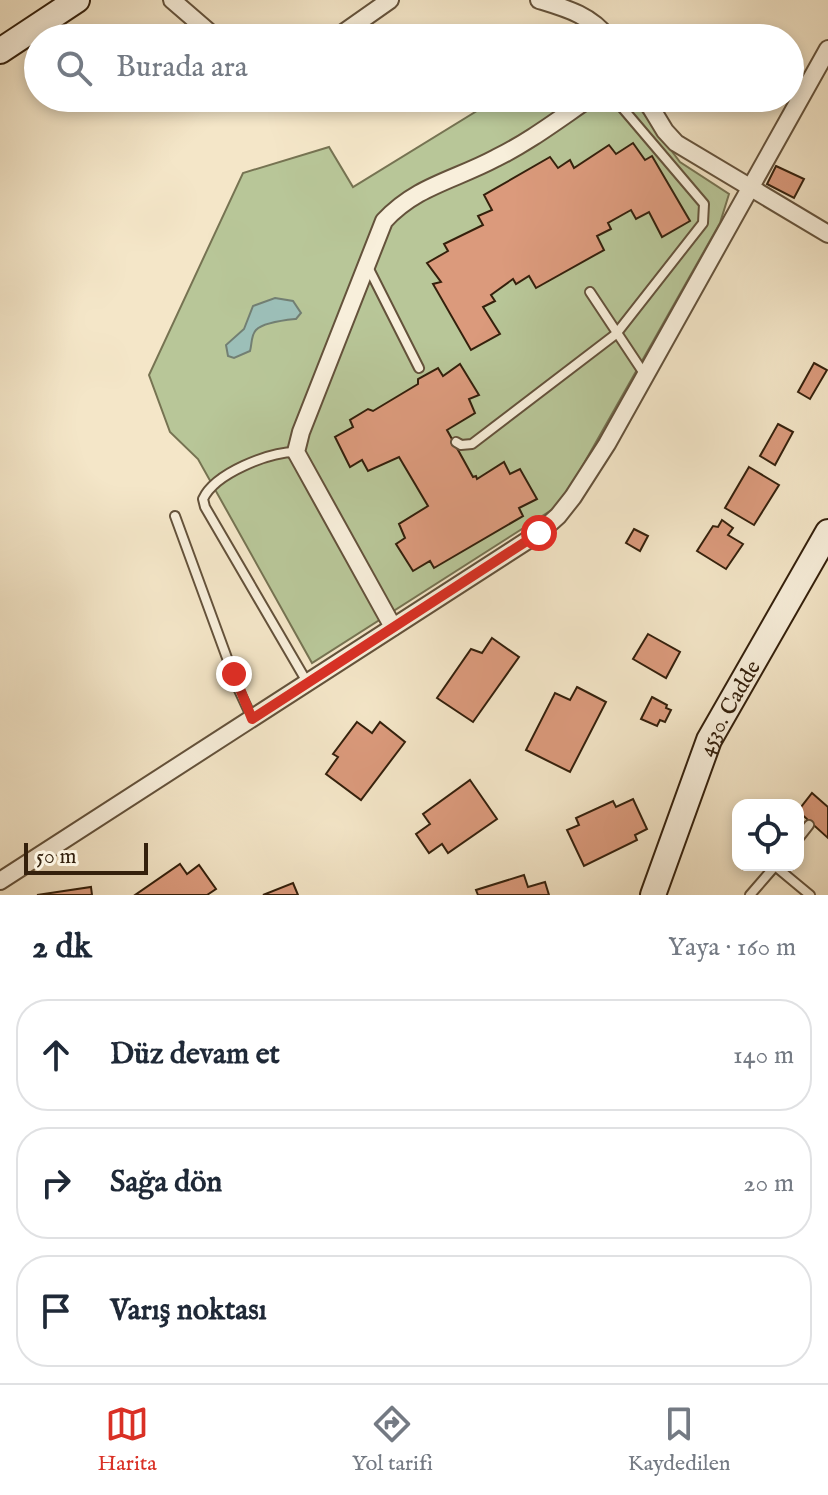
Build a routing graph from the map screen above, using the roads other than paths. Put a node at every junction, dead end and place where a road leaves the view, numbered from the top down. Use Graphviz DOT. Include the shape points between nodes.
graph roads {
  1 [pos="77,0"];
  2 [pos="172,0"];
  3 [pos="390,0"];
  4 [pos="539,0"];
  5 [pos="41,24"];
  6 [pos="200,24"];
  7 [pos="356,24"];
  8 [pos="595,24"];
  9 [pos="24,35"];
  10 [pos="828,49"];
  11 [pos="0,51"];
  12 [pos="804,92"];
  13 [pos="568,112"];
  14 [pos="626,112"];
  15 [pos="653,112"];
  16 [pos="793,112"];
  17 [pos="750,189"];
  18 [pos="828,234"];
  19 [pos="367,265"];
  20 [pos="590,292"];
  21 [pos="616,334"];
  22 [pos="419,368"];
  23 [pos="646,375"];
  24 [pos="456,442"];
  25 [pos="296,452"];
  26 [pos="175,516"];
  27 [pos="828,532"];
  28 [pos="393,627"];
  29 [pos="307,683"];
  30 [pos="252,719"];
  31 [pos="809,825"];
  32 [pos="804,831"];
  33 [pos="770,871"];
  34 [pos="782,871"];
  35 [pos="0,881"];
  36 [pos="653,895"];
  37 [pos="750,895"];
  38 [pos="810,895"];
  1 -- 5 [label="street"];
  2 -- 6 [label="street"];
  3 -- 7 [label="street"];
  4 -- 8 [label="street"];
  9 -- 11 [label="street"];
  10 -- 12 [label="street"];
  13 -- 19 [label="street" via="497,158 399,204 384,221"];
  14 -- 21 [label="lane" via="705,210 700,229"];
  15 -- 17 [label="street" via="676,143"];
  16 -- 17 [label="street"];
  17 -- 18 [label="street"];
  17 -- 23 [label="street"];
  19 -- 22 [label="lane"];
  19 -- 25 [label="street"];
  20 -- 21 [label="lane"];
  21 -- 23 [label="lane"];
  21 -- 24 [label="lane" via="472,444"];
  23 -- 28 [label="street" via="558,516"];
  25 -- 28 [label="street"];
  25 -- 29 [label="lane" via="264,457 212,485 203,499"];
  26 -- 30 [label="lane"];
  27 -- 36 [label="street, 4530. Cadde" via="709,740"];
  28 -- 29 [label="street"];
  29 -- 30 [label="street"];
  30 -- 35 [label="street"];
  31 -- 32 [label="lane"];
  33 -- 37 [label="lane"];
  34 -- 38 [label="lane"];
}
